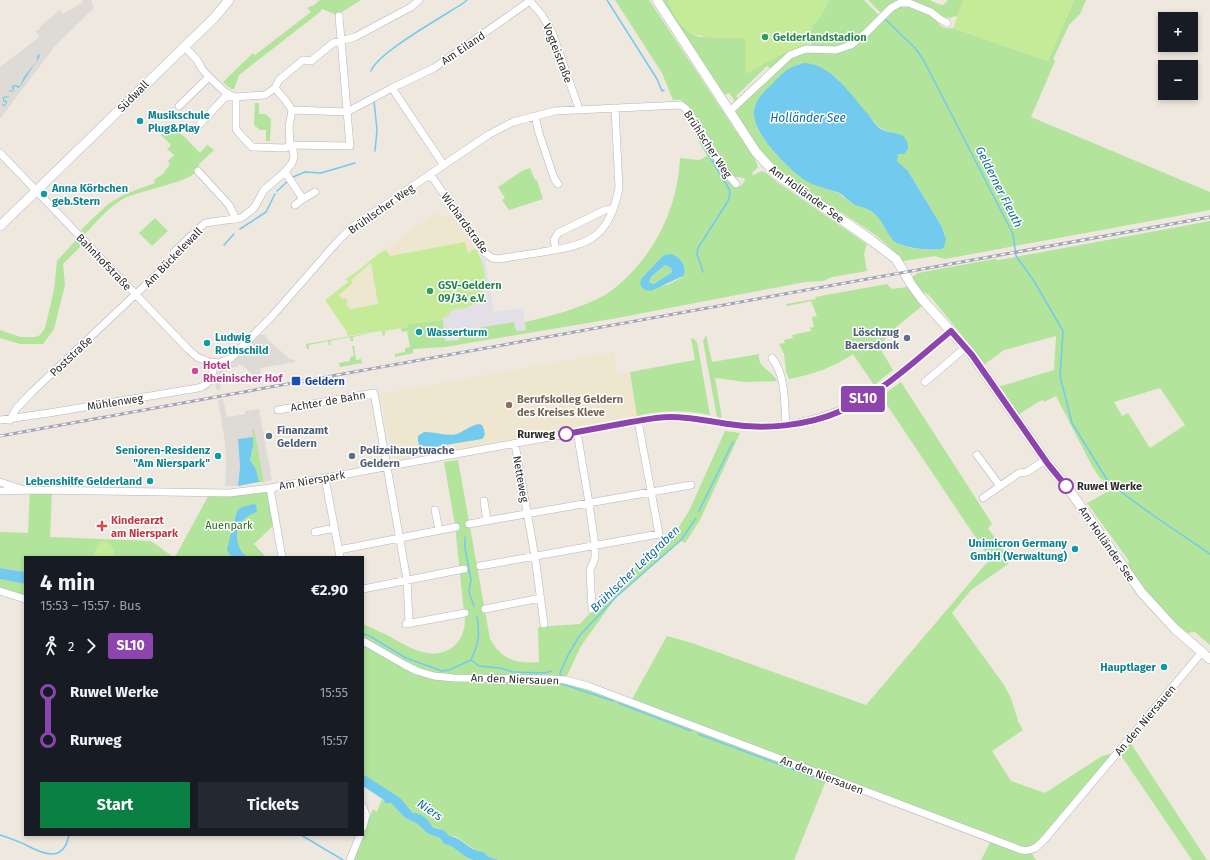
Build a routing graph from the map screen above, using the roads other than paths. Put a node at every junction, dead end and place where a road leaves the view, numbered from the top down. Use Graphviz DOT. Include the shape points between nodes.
graph roads {
  1 [pos="230,0"];
  2 [pos="419,0"];
  3 [pos="529,0"];
  4 [pos="657,0"];
  5 [pos="339,16"];
  6 [pos="947,23"];
  7 [pos="342,40"];
  8 [pos="184,46"];
  9 [pos="209,77"];
  10 [pos="275,88"];
  11 [pos="392,88"];
  12 [pos="235,98"];
  13 [pos="179,106"];
  14 [pos="615,108"];
  15 [pos="292,110"];
  16 [pos="579,110"];
  17 [pos="730,111"];
  18 [pos="347,112"];
  19 [pos="535,116"];
  20 [pos="200,124"];
  21 [pos="290,145"];
  22 [pos="0,153"];
  23 [pos="443,164"];
  24 [pos="198,171"];
  25 [pos="285,172"];
  26 [pos="430,174"];
  27 [pos="558,184"];
  28 [pos="736,184"];
  29 [pos="36,192"];
  30 [pos="315,192"];
  31 [pos="303,199"];
  32 [pos="294,205"];
  33 [pos="613,209"];
  34 [pos="236,219"];
  35 [pos="0,226"];
  36 [pos="556,250"];
  37 [pos="135,295"];
  38 [pos="951,331"];
  39 [pos="966,348"];
  40 [pos="772,358"];
  41 [pos="214,363"];
  42 [pos="925,382"];
  43 [pos="278,410"];
  44 [pos="0,420"];
  45 [pos="10,420"];
  46 [pos="638,421"];
  47 [pos="786,425"];
  48 [pos="577,432"];
  49 [pos="515,444"];
  50 [pos="978,455"];
  51 [pos="1045,460"];
  52 [pos="387,467"];
  53 [pos="325,478"];
  54 [pos="0,482"];
  55 [pos="691,485"];
  56 [pos="0,486"];
  57 [pos="14,486"];
  58 [pos="1000,486"];
  59 [pos="270,488"];
  60 [pos="24,490"];
  61 [pos="0,491"];
  62 [pos="651,492"];
  63 [pos="983,498"];
  64 [pos="484,501"];
  65 [pos="589,503"];
  66 [pos="435,510"];
  67 [pos="528,514"];
  68 [pos="487,521"];
  69 [pos="469,524"];
  70 [pos="456,527"];
  71 [pos="335,528"];
  72 [pos="439,530"];
  73 [pos="315,532"];
  74 [pos="400,538"];
  75 [pos="595,546"];
  76 [pos="340,553"];
  77 [pos="282,556"];
  78 [pos="535,557"];
  79 [pos="480,566"];
  80 [pos="464,569"];
  81 [pos="407,580"];
  82 [pos="364,589"];
  83 [pos="0,592"];
  84 [pos="541,598"];
  85 [pos="24,599"];
  86 [pos="485,609"];
  87 [pos="592,609"];
  88 [pos="465,613"];
  89 [pos="544,624"];
  90 [pos="364,642"];
  91 [pos="1202,652"];
  92 [pos="1210,659"];
  93 [pos="364,810"];
  94 [pos="364,823"];
  95 [pos="360,836"];
  96 [pos="350,860"];
  1 -- 8 [label="street, Südwall"];
  2 -- 7 [label="street" via="356,38"];
  3 -- 11 [label="street, Am Eiland" via="434,68"];
  3 -- 16 [label="street, Vogteistraße" via="552,32"];
  4 -- 17 [label="street, Am Holländer See"];
  5 -- 7 [label="street"];
  6 -- 17 [label="street" via="931,12 909,3 900,4 891,8 851,45 836,50 806,49 790,55"];
  7 -- 10 [label="street" via="332,43 310,61 303,60 279,80"];
  7 -- 18 [label="street"];
  8 -- 9 [label="street"];
  8 -- 29 [label="street, Südwall"];
  9 -- 12 [label="street"];
  9 -- 13 [label="street"];
  10 -- 12 [label="street" via="265,95"];
  10 -- 15 [label="street"];
  11 -- 18 [label="street, Am Eiland"];
  11 -- 23 [label="street"];
  12 -- 20 [label="street" via="225,97"];
  12 -- 21 [label="street" via="236,129 252,147 285,148"];
  14 -- 16 [label="street, Brühlscher Weg"];
  14 -- 28 [label="street, Brühlscher Weg" via="675,104 683,106"];
  14 -- 33 [label="street, Wichardstraße" via="618,188"];
  15 -- 18 [label="street"];
  15 -- 21 [label="street, Am Bückelewall" via="289,127"];
  16 -- 19 [label="street, Brühlscher Weg" via="555,111"];
  17 -- 38 [label="street, Am Holländer See" via="756,152 776,174 893,256 921,298"];
  18 -- 21 [label="street" via="350,146"];
  19 -- 23 [label="street, Brühlscher Weg" via="498,129"];
  19 -- 27 [label="street"];
  21 -- 25 [label="street, Am Bückelewall" via="294,157"];
  22 -- 29 [label="street, Bahnhofstraße"];
  23 -- 26 [label="street, Brühlscher Weg"];
  24 -- 34 [label="street" via="229,205"];
  25 -- 31 [label="street"];
  25 -- 34 [label="street, Am Bückelewall" via="264,190 254,208 242,218"];
  26 -- 36 [label="street, Wichardstraße" via="489,256 499,259"];
  26 -- 41 [label="street, Brühlscher Weg" via="347,232 240,350 228,360"];
  29 -- 35 [label="street, Südwall"];
  29 -- 37 [label="street, Bahnhofstraße"];
  30 -- 31 [label="street"];
  31 -- 32 [label="street"];
  33 -- 36 [label="street, Wichardstraße" via="606,224 594,236 575,246"];
  33 -- 36 [label="street" via="605,210 558,233 554,240"];
  34 -- 37 [label="street, Am Bückelewall" via="205,223 174,252 172,260"];
  37 -- 41 [label="street, Bahnhofstraße" via="192,353 202,360"];
  37 -- 45 [label="street, Poststraße" via="32,392 16,409"];
  38 -- 39 [label="street, Am Holländer See"];
  38 -- 47 [label="street, Am Nierspark" via="888,383 857,403 839,412"];
  39 -- 42 [label="street"];
  39 -- 51 [label="street, Am Holländer See"];
  40 -- 47 [label="street" via="781,376"];
  41 -- 45 [label="street, Mühlenweg" via="210,381 198,388"];
  43 -- 52 [label="street, Achter de Bahn" via="374,392"];
  44 -- 45 [label="street, Mühlenweg"];
  46 -- 47 [label="street, Am Nierspark" via="670,417 741,426"];
  46 -- 48 [label="street, Am Nierspark"];
  46 -- 62 [label="street"];
  48 -- 49 [label="street, Am Nierspark"];
  48 -- 65 [label="street"];
  49 -- 52 [label="street, Am Nierspark"];
  49 -- 67 [label="street, Netteweg"];
  50 -- 58 [label="street"];
  51 -- 58 [label="street" via="1028,472 1019,472"];
  51 -- 91 [label="street, Am Holländer See" via="1060,477 1142,593 1175,629"];
  52 -- 53 [label="street, Am Nierspark"];
  52 -- 74 [label="street"];
  53 -- 59 [label="street, Am Nierspark"];
  53 -- 71 [label="street"];
  54 -- 57 [label="street, Am Nierspark"];
  55 -- 62 [label="street"];
  56 -- 57 [label="street, Am Nierspark"];
  57 -- 60 [label="street, Am Nierspark"];
  58 -- 63 [label="street"];
  59 -- 60 [label="street, Am Nierspark" via="229,493"];
  59 -- 77 [label="street"];
  60 -- 61 [label="street, Am Nierspark"];
  62 -- 65 [label="street"];
  62 -- 75 [label="street" via="659,534"];
  64 -- 68 [label="street"];
  65 -- 67 [label="street"];
  65 -- 75 [label="street"];
  66 -- 72 [label="street"];
  67 -- 68 [label="street, Netteweg"];
  67 -- 78 [label="street, Netteweg"];
  68 -- 69 [label="street, Netteweg"];
  70 -- 72 [label="street"];
  71 -- 73 [label="street"];
  71 -- 76 [label="street"];
  72 -- 74 [label="street"];
  74 -- 76 [label="street"];
  74 -- 81 [label="street"];
  75 -- 78 [label="street"];
  75 -- 87 [label="street" via="595,558 590,570"];
  78 -- 79 [label="street"];
  78 -- 84 [label="street, Netteweg"];
  80 -- 81 [label="street"];
  81 -- 82 [label="street"];
  81 -- 88 [label="street" via="407,623"];
  83 -- 85 [label="street"];
  84 -- 86 [label="street"];
  84 -- 89 [label="street, Netteweg"];
  90 -- 91 [label="street, An den Niersauen" via="405,666 434,676 553,679 588,686 1026,851 1037,848"];
  91 -- 92 [label="street, Am Holländer See"];
  93 -- 94 [label="street"];
  95 -- 96 [label="street"];
}
